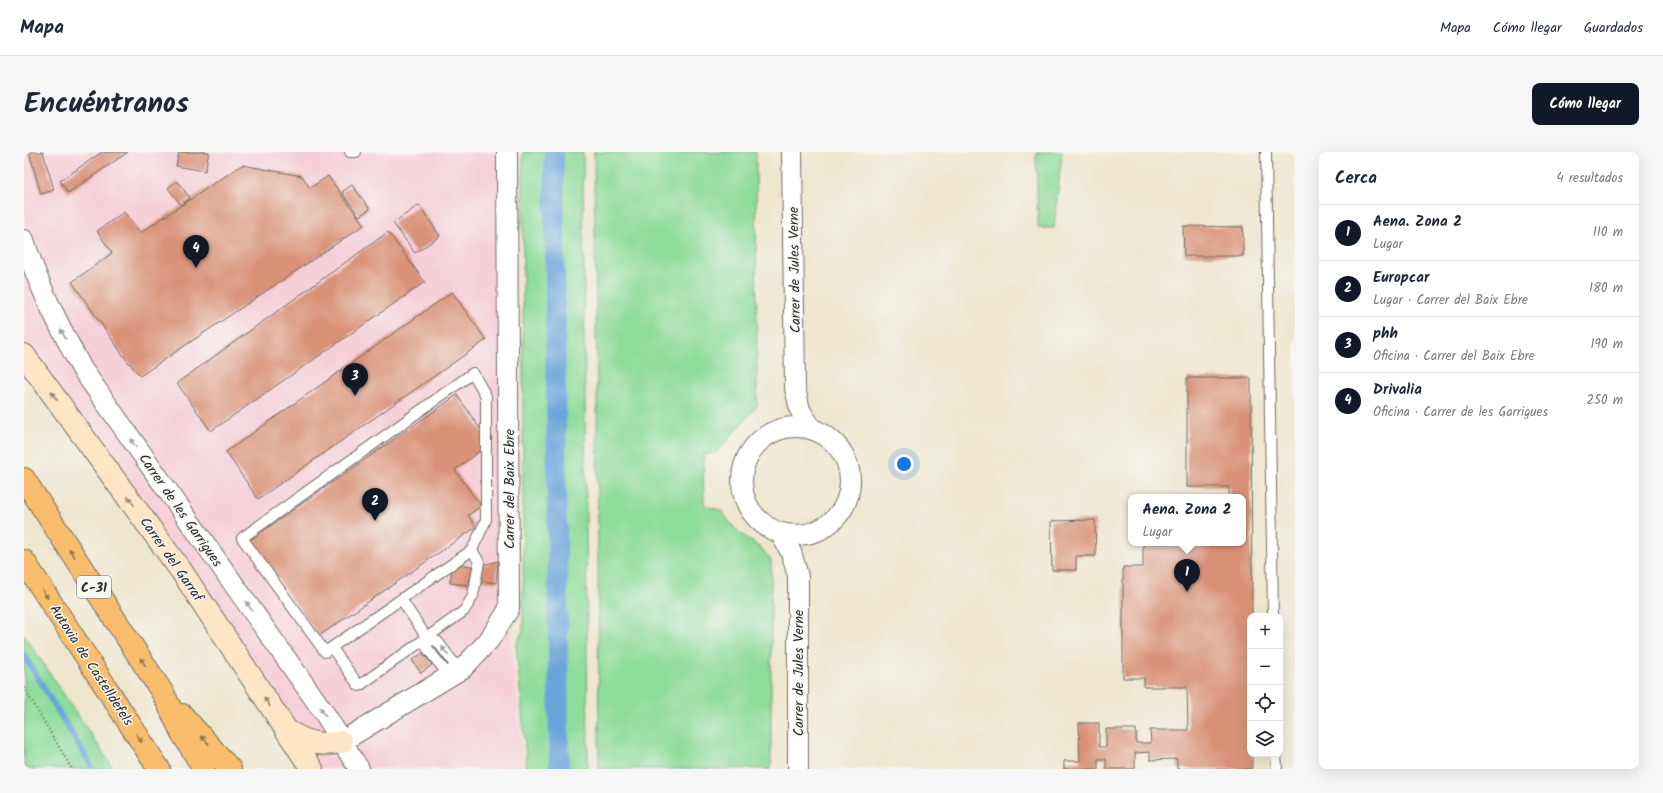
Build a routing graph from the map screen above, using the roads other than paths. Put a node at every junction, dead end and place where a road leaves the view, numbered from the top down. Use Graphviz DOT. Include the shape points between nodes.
graph roads {
  1 [pos="350,152"];
  2 [pos="356,152"];
  3 [pos="507,152"];
  4 [pos="792,152"];
  5 [pos="1266,152"];
  6 [pos="24,240"];
  7 [pos="24,355"];
  8 [pos="795,388"];
  9 [pos="781,429"];
  10 [pos="812,430"];
  11 [pos="24,479"];
  12 [pos="816,531"];
  13 [pos="780,533"];
  14 [pos="472,550"];
  15 [pos="24,561"];
  16 [pos="798,576"];
  17 [pos="401,599"];
  18 [pos="1273,613"];
  19 [pos="427,638"];
  20 [pos="332,648"];
  21 [pos="454,673"];
  22 [pos="164,695"];
  23 [pos="285,730"];
  24 [pos="341,742"];
  25 [pos="1276,757"];
  26 [pos="159,768"];
  27 [pos="204,769"];
  28 [pos="230,769"];
  29 [pos="312,769"];
  30 [pos="359,769"];
  31 [pos="798,769"];
  32 [pos="1277,769"];
  1 -- 2 [label="lane"];
  3 -- 21 [label="street, Carrer del Baix Ebre" via="509,609 490,640"];
  4 -- 8 [label="street, Carrer de Jules Verne"];
  5 -- 18 [label="lane"];
  24 -- 6 [label="street, Carrer de les Garrigues, one-way" via="323,711 82,369 55,319 32,267"];
  23 -- 7 [label="main road, Carrer del Garraf, one-way" via="182,572"];
  8 -- 9 [label="street, Carrer de Jules Verne"];
  8 -- 10 [label="street, Carrer de Jules Verne" via="800,410"];
  9 -- 10 [label="street, Carrer de Jules Verne" via="797,427"];
  9 -- 13 [label="street, Carrer de Jules Verne" via="768,435 752,448 743,467 741,481 745,500 754,516 768,528"];
  10 -- 12 [label="street, Carrer de Jules Verne" via="826,436 837,446 845,459 849,474 849,490 843,506 833,520"];
  22 -- 11 [label="highway, C-31, one-way"];
  12 -- 13 [label="street, Carrer de Jules Verne" via="793,535"];
  12 -- 16 [label="street, Carrer de Jules Verne" via="805,552"];
  13 -- 16 [label="street, Carrer de Jules Verne" via="791,552"];
  14 -- 17 [label="lane"];
  14 -- 19 [label="lane" via="479,562 473,596 464,611"];
  14 -- 20 [label="lane" via="486,520 486,396 473,374 242,538 325,652"];
  15 -- 26 [label="highway, Autovia de Castelldefels, one-way"];
  16 -- 31 [label="street, Carrer de Jules Verne"];
  17 -- 19 [label="lane"];
  17 -- 20 [label="lane"];
  19 -- 20 [label="lane" via="359,686"];
  19 -- 21 [label="lane" via="438,642"];
  21 -- 24 [label="street, Carrer del Baix Ebre"];
  22 -- 27 [label="highway, C-31" via="182,733"];
  28 -- 22 [label="highway, one-way"];
  23 -- 24 [label="main road" via="314,744 328,745"];
  23 -- 29 [label="main road, Carrer del Garraf"];
  24 -- 30 [label="street, Carrer de les Garrigues"];
  25 -- 32 [label="lane"];
}
